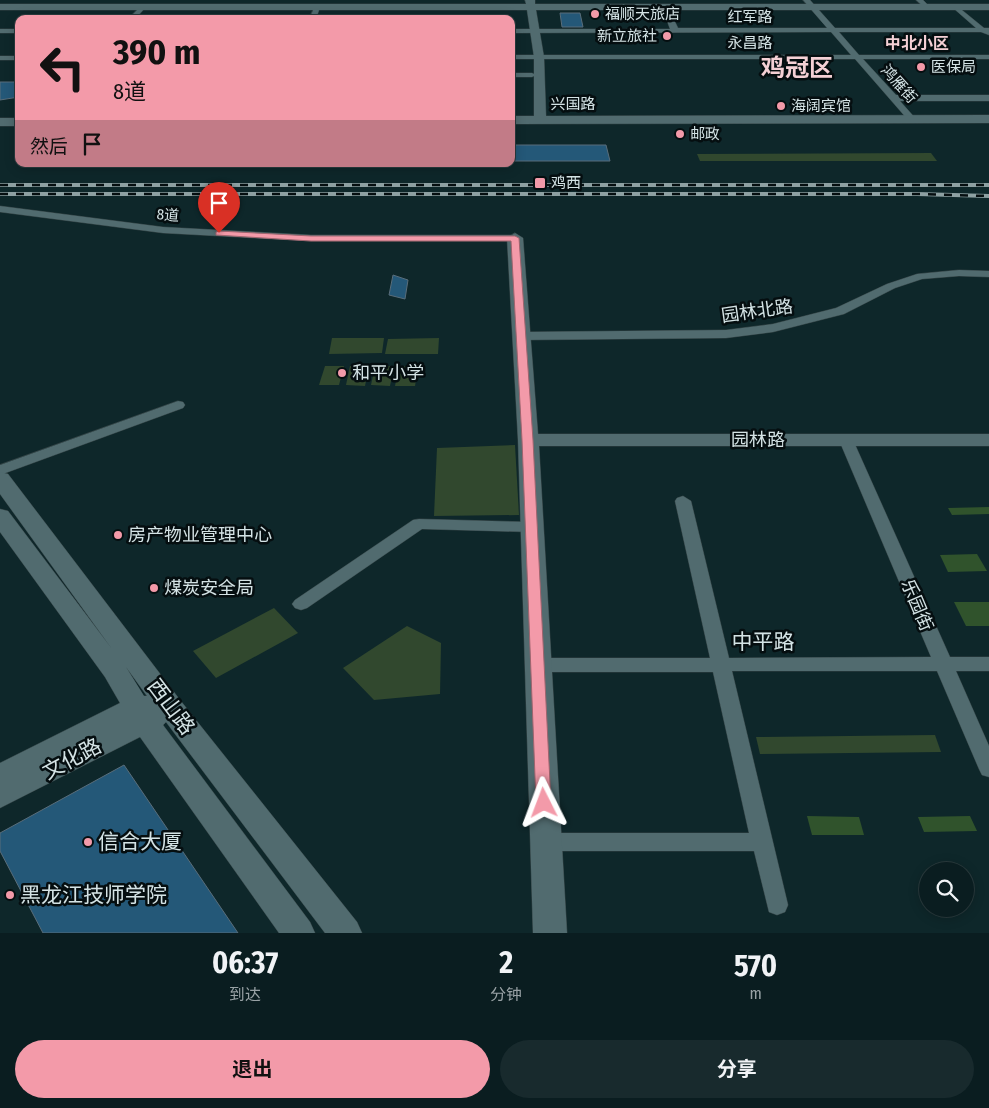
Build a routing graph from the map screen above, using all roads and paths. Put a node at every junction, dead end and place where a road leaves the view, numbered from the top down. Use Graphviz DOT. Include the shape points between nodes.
graph roads {
  1 [pos="406,3"];
  2 [pos="527,3"];
  3 [pos="809,3"];
  4 [pos="923,3"];
  5 [pos="324,4"];
  6 [pos="661,4"];
  7 [pos="0,6"];
  8 [pos="142,7"];
  9 [pos="955,7"];
  10 [pos="989,7"];
  11 [pos="135,15"];
  12 [pos="315,15"];
  13 [pos="0,31"];
  14 [pos="15,31"];
  15 [pos="515,31"];
  16 [pos="531,31"];
  17 [pos="675,31"];
  18 [pos="834,31"];
  19 [pos="987,32"];
  20 [pos="515,57"];
  21 [pos="535,57"];
  22 [pos="857,57"];
  23 [pos="989,57"];
  24 [pos="0,58"];
  25 [pos="15,58"];
  26 [pos="515,75"];
  27 [pos="532,75"];
  28 [pos="893,98"];
  29 [pos="989,98"];
  30 [pos="989,119"];
  31 [pos="515,120"];
  32 [pos="536,120"];
  33 [pos="912,120"];
  34 [pos="0,122"];
  35 [pos="15,122"];
  36 [pos="0,209"];
  37 [pos="515,238"];
  38 [pos="989,274"];
  39 [pos="521,336"];
  40 [pos="178,404"];
  41 [pos="528,440"];
  42 [pos="846,440"];
  43 [pos="989,440"];
  44 [pos="0,470"];
  45 [pos="0,479"];
  46 [pos="683,501"];
  47 [pos="0,516"];
  48 [pos="531,527"];
  49 [pos="301,604"];
  50 [pos="721,664"];
  51 [pos="943,664"];
  52 [pos="989,664"];
  53 [pos="537,665"];
  54 [pos="171,708"];
  55 [pos="140,714"];
  56 [pos="989,769"];
  57 [pos="0,777"];
  58 [pos="0,796"];
  59 [pos="545,842"];
  60 [pos="763,842"];
  61 [pos="777,905"];
  62 [pos="298,933"];
  63 [pos="345,933"];
  64 [pos="550,933"];
  1 -- 2 [label="street"];
  1 -- 5 [label="street"];
  2 -- 6 [label="street"];
  2 -- 16 [label="street"];
  3 -- 4 [label="street"];
  3 -- 6 [label="street"];
  3 -- 18 [label="street, 鸿雁街"];
  4 -- 9 [label="street"];
  5 -- 8 [label="street"];
  5 -- 12 [label="street"];
  6 -- 17 [label="street"];
  7 -- 8 [label="street"];
  8 -- 11 [label="street"];
  9 -- 10 [label="street"];
  9 -- 19 [label="street"];
  13 -- 14 [label="street"];
  15 -- 16 [label="street, 红军路"];
  16 -- 17 [label="street, 红军路"];
  16 -- 21 [label="street"];
  17 -- 18 [label="street, 红军路"];
  18 -- 19 [label="street, 红军路"];
  18 -- 22 [label="street, 鸿雁街"];
  20 -- 21 [label="street, 永昌路"];
  21 -- 22 [label="street, 永昌路"];
  21 -- 27 [label="street"];
  21 -- 32 [label="street"];
  22 -- 23 [label="street, 永昌路"];
  22 -- 28 [label="street, 鸿雁街"];
  24 -- 25 [label="street"];
  26 -- 27 [label="street"];
  27 -- 32 [label="street"];
  28 -- 29 [label="street"];
  28 -- 33 [label="street, 鸿雁街"];
  30 -- 33 [label="street"];
  31 -- 32 [label="street, 兴国路"];
  32 -- 33 [label="street, 兴国路"];
  34 -- 35 [label="street"];
  36 -- 37 [label="street, 8道" via="163,230 311,238"];
  37 -- 39 [label="street"];
  38 -- 39 [label="street, 园林北路" via="920,276 840,311 773,328 685,336"];
  39 -- 41 [label="street"];
  40 -- 44 [label="street"];
  41 -- 42 [label="street, 园林路"];
  41 -- 48 [label="street"];
  42 -- 43 [label="street, 园林路"];
  42 -- 51 [label="street, 乐园街"];
  45 -- 54 [label="street, 西山路"];
  46 -- 50 [label="street"];
  47 -- 55 [label="street, 西山路" via="114,670"];
  48 -- 49 [label="street" via="419,524"];
  48 -- 53 [label="street"];
  50 -- 51 [label="street, 中平路"];
  50 -- 53 [label="street, 中平路"];
  50 -- 60 [label="street"];
  51 -- 52 [label="street, 中平路"];
  51 -- 56 [label="street, 乐园街"];
  53 -- 59 [label="street"];
  54 -- 55 [label="street"];
  54 -- 63 [label="street, 西山路"];
  55 -- 57 [label="street, 文化路"];
  55 -- 58 [label="street, 文化路"];
  55 -- 62 [label="street, 西山路"];
  59 -- 60 [label="street"];
  59 -- 64 [label="street"];
  60 -- 61 [label="street"];
}
